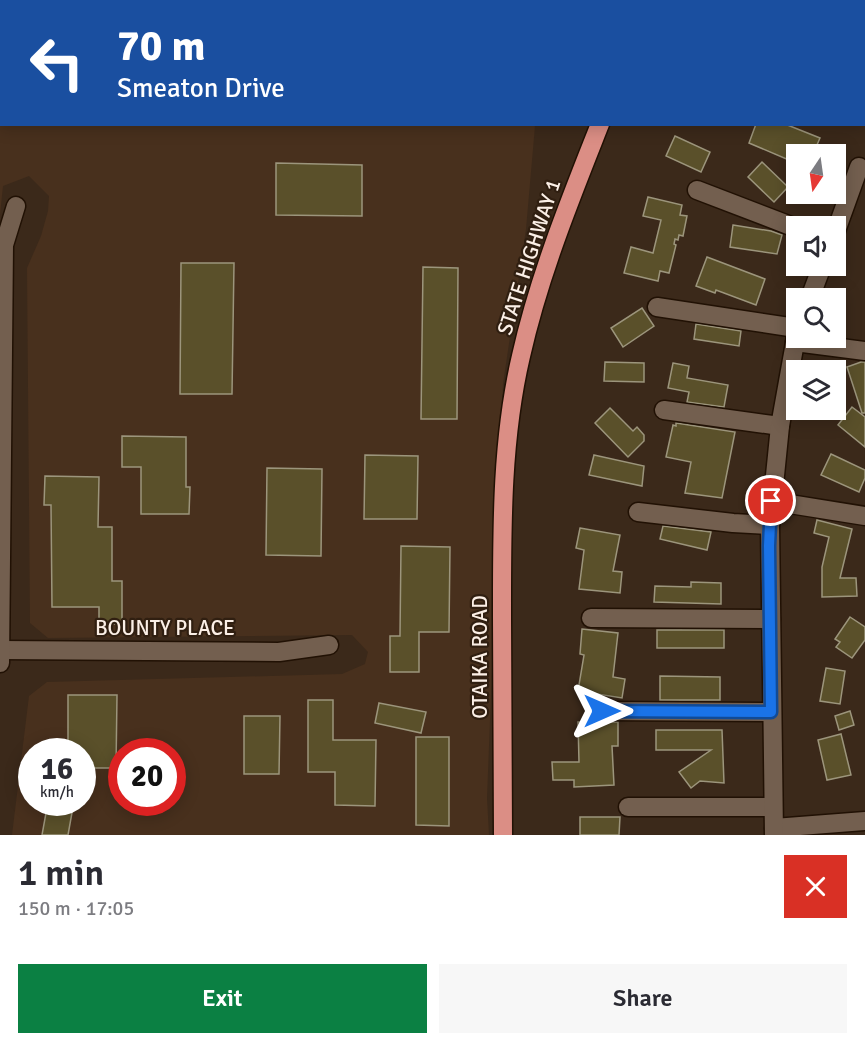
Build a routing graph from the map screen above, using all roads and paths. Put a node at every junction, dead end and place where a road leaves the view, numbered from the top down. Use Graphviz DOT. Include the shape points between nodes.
graph roads {
  1 [pos="599,126"];
  2 [pos="859,167"];
  3 [pos="697,190"];
  4 [pos="16,206"];
  5 [pos="841,216"];
  6 [pos="786,224"];
  7 [pos="657,307"];
  8 [pos="786,334"];
  9 [pos="846,347"];
  10 [pos="794,348"];
  11 [pos="865,351"];
  12 [pos="664,410"];
  13 [pos="780,426"];
  14 [pos="505,479"];
  15 [pos="771,501"];
  16 [pos="638,512"];
  17 [pos="865,516"];
  18 [pos="770,525"];
  19 [pos="591,618"];
  20 [pos="771,619"];
  21 [pos="329,645"];
  22 [pos="0,650"];
  23 [pos="0,663"];
  24 [pos="602,711"];
  25 [pos="771,712"];
  26 [pos="628,807"];
  27 [pos="773,807"];
  28 [pos="865,821"];
  29 [pos="774,831"];
  30 [pos="503,835"];
  1 -- 14 [label="highway, STATE HIGHWAY 1" via="536,296 520,357"];
  2 -- 5 [label="street"];
  3 -- 6 [label="street"];
  4 -- 22 [label="street" via="4,245"];
  7 -- 8 [label="street"];
  9 -- 11 [label="street"];
  10 -- 13 [label="street"];
  12 -- 13 [label="street"];
  13 -- 15 [label="street"];
  14 -- 30 [label="highway, OTAIKA ROAD"];
  15 -- 17 [label="street"];
  15 -- 18 [label="street"];
  16 -- 18 [label="street"];
  18 -- 20 [label="street"];
  19 -- 20 [label="street"];
  20 -- 25 [label="street"];
  21 -- 22 [label="street, BOUNTY PLACE" via="279,652"];
  22 -- 23 [label="street"];
  24 -- 25 [label="street"];
  25 -- 27 [label="street"];
  26 -- 27 [label="street"];
  27 -- 29 [label="street"];
  28 -- 29 [label="street"];
}
